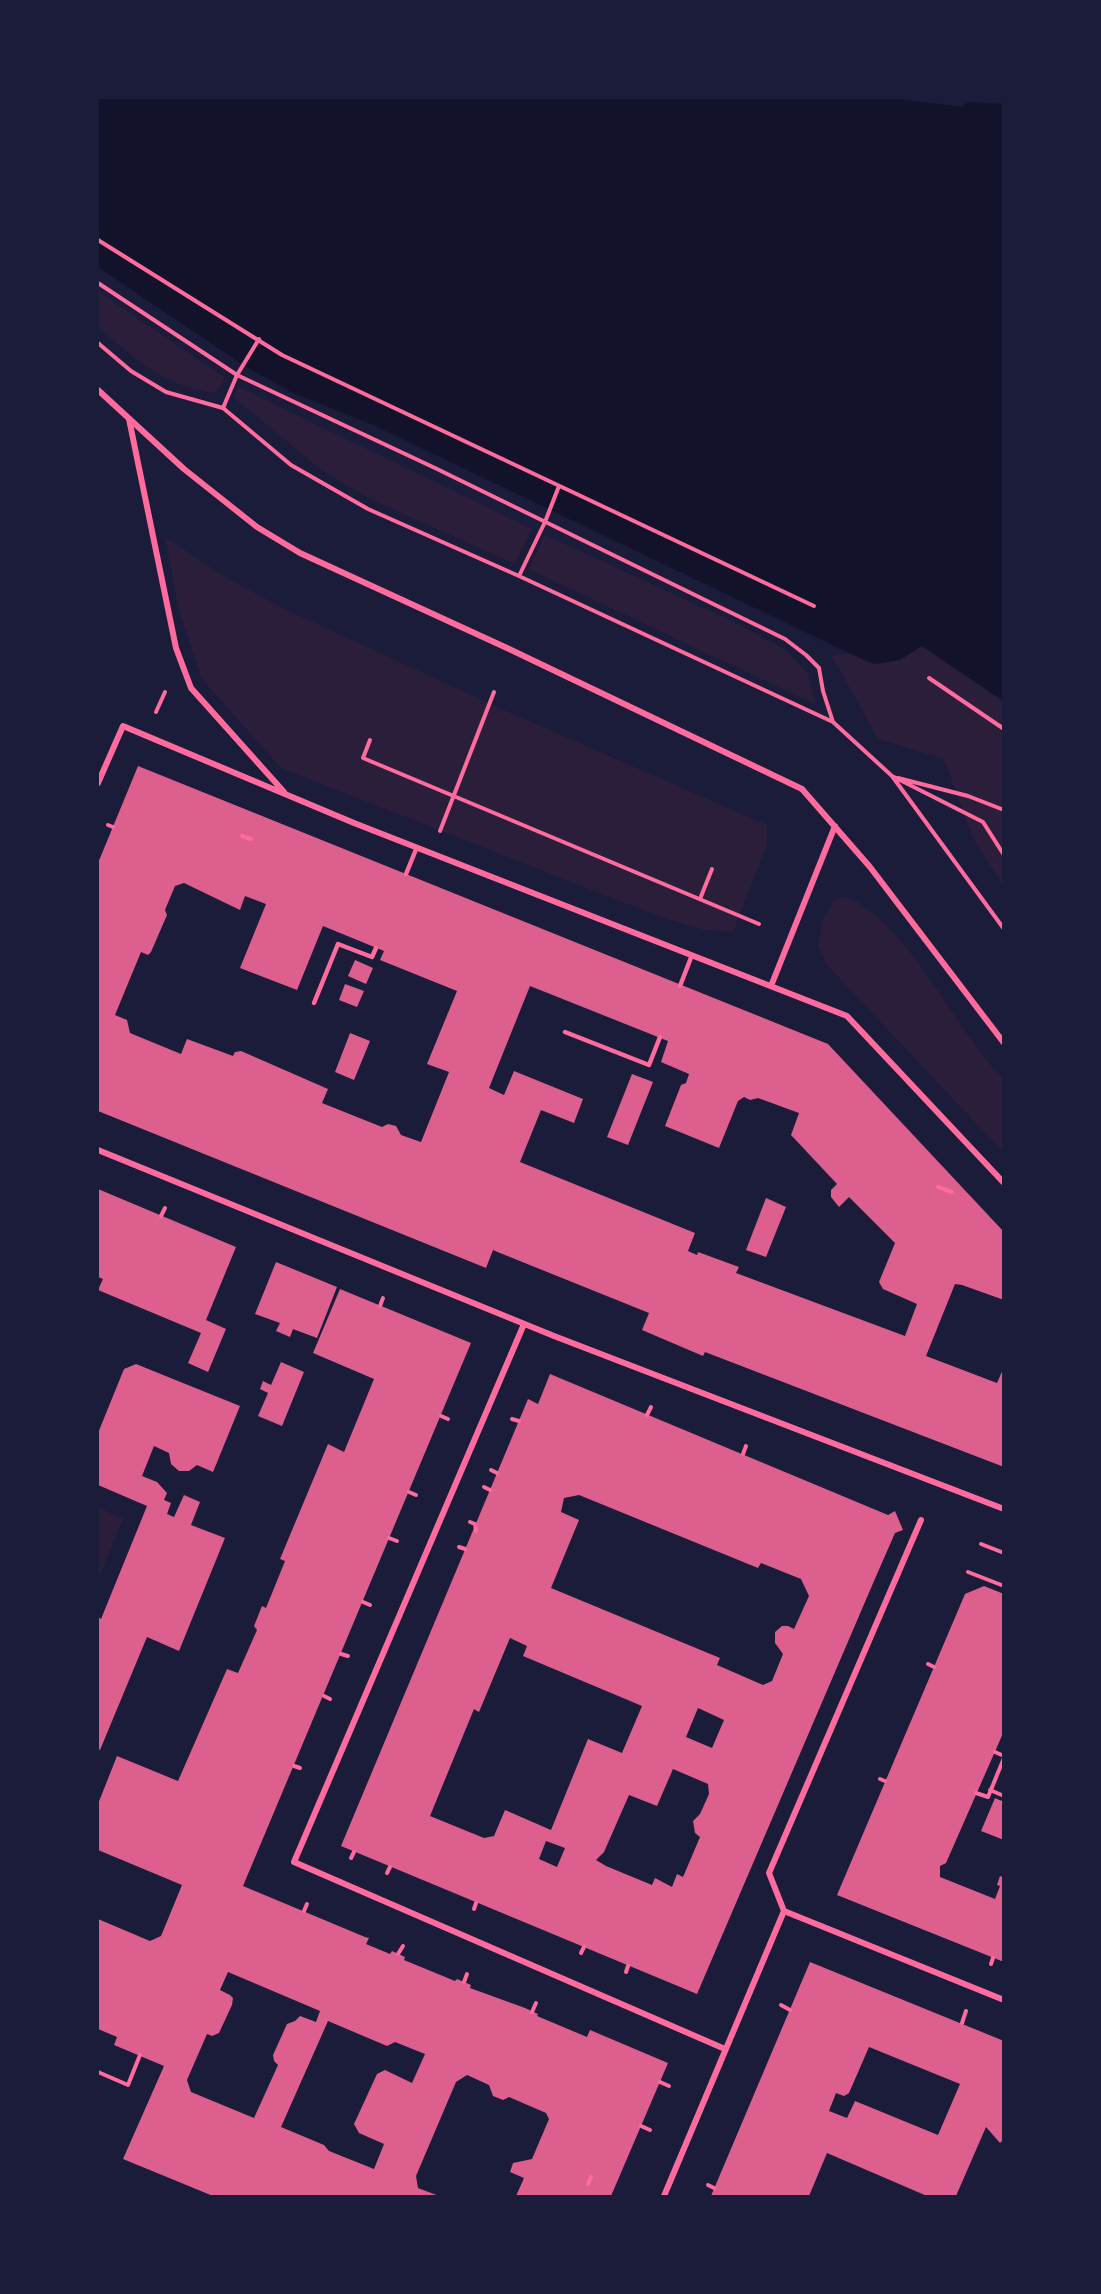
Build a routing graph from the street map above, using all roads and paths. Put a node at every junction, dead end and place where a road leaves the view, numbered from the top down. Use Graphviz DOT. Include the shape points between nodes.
graph roads {
  1 [pos="98,240"];
  2 [pos="98,283"];
  3 [pos="259,339"];
  4 [pos="98,343"];
  5 [pos="237,375"];
  6 [pos="98,390"];
  7 [pos="223,408"];
  8 [pos="129,419"];
  9 [pos="560,486"];
  10 [pos="545,522"];
  11 [pos="519,576"];
  12 [pos="814,606"];
  13 [pos="929,678"];
  14 [pos="166,688"];
  15 [pos="494,692"];
  16 [pos="158,709"];
  17 [pos="833,722"];
  18 [pos="1004,729"];
  19 [pos="370,740"];
  20 [pos="892,776"];
  21 [pos="98,783"];
  22 [pos="286,795"];
  23 [pos="453,797"];
  24 [pos="1004,810"];
  25 [pos="835,826"];
  26 [pos="439,833"];
  27 [pos="242,836"];
  28 [pos="251,839"];
  29 [pos="417,847"];
  30 [pos="1004,855"];
  31 [pos="711,869"];
  32 [pos="406,874"];
  33 [pos="700,899"];
  34 [pos="759,924"];
  35 [pos="1004,929"];
  36 [pos="376,948"];
  37 [pos="692,955"];
  38 [pos="680,986"];
  39 [pos="771,986"];
  40 [pos="314,1003"];
  41 [pos="565,1032"];
  42 [pos="660,1037"];
  43 [pos="1004,1043"];
  44 [pos="98,1150"];
  45 [pos="1004,1183"];
  46 [pos="938,1187"];
  47 [pos="952,1192"];
  48 [pos="165,1208"];
  49 [pos="161,1216"];
  50 [pos="383,1298"];
  51 [pos="380,1306"];
  52 [pos="524,1324"];
  53 [pos="651,1407"];
  54 [pos="647,1415"];
  55 [pos="441,1416"];
  56 [pos="448,1419"];
  57 [pos="512,1419"];
  58 [pos="519,1421"];
  59 [pos="746,1446"];
  60 [pos="743,1454"];
  61 [pos="491,1470"];
  62 [pos="497,1473"];
  63 [pos="484,1487"];
  64 [pos="490,1490"];
  65 [pos="409,1492"];
  66 [pos="416,1496"];
  67 [pos="1004,1509"];
  68 [pos="921,1520"];
  69 [pos="470,1522"];
  70 [pos="476,1532"];
  71 [pos="389,1538"];
  72 [pos="396,1541"];
  73 [pos="981,1544"];
  74 [pos="459,1547"];
  75 [pos="465,1550"];
  76 [pos="1004,1553"];
  77 [pos="968,1572"];
  78 [pos="1004,1586"];
  79 [pos="363,1602"];
  80 [pos="370,1605"];
  81 [pos="341,1654"];
  82 [pos="348,1656"];
  83 [pos="928,1664"];
  84 [pos="934,1667"];
  85 [pos="324,1696"];
  86 [pos="330,1699"];
  87 [pos="995,1752"];
  88 [pos="1004,1757"];
  89 [pos="294,1766"];
  90 [pos="300,1768"];
  91 [pos="880,1779"];
  92 [pos="885,1781"];
  93 [pos="990,1790"];
  94 [pos="976,1793"];
  95 [pos="1004,1796"];
  96 [pos="354,1852"];
  97 [pos="351,1858"];
  98 [pos="390,1867"];
  99 [pos="387,1873"];
  100 [pos="476,1903"];
  101 [pos="307,1904"];
  102 [pos="474,1909"];
  103 [pos="304,1911"];
  104 [pos="784,1911"];
  105 [pos="403,1946"];
  106 [pos="584,1947"];
  107 [pos="581,1953"];
  108 [pos="398,1954"];
  109 [pos="993,1958"];
  110 [pos="991,1964"];
  111 [pos="628,1966"];
  112 [pos="626,1972"];
  113 [pos="467,1974"];
  114 [pos="464,1982"];
  115 [pos="1004,2000"];
  116 [pos="536,2003"];
  117 [pos="782,2005"];
  118 [pos="790,2010"];
  119 [pos="532,2012"];
  120 [pos="725,2049"];
  121 [pos="140,2055"];
  122 [pos="98,2072"];
  123 [pos="660,2082"];
  124 [pos="669,2086"];
  125 [pos="641,2126"];
  126 [pos="650,2130"];
  127 [pos="591,2177"];
  128 [pos="588,2184"];
  129 [pos="708,2185"];
  130 [pos="714,2188"];
  131 [pos="664,2196"];
  1 -- 3 [label="path"];
  2 -- 5 [label="path"];
  3 -- 5 [label="path"];
  3 -- 9 [label="path" via="282,355"];
  4 -- 7 [label="path" via="131,371 166,392"];
  5 -- 7 [label="path"];
  5 -- 10 [label="path"];
  6 -- 8 [label="street"];
  7 -- 11 [label="path" via="291,465 368,508"];
  8 -- 22 [label="street" via="176,648 191,688"];
  8 -- 25 [label="street" via="257,527 300,553 802,789"];
  9 -- 10 [label="path"];
  9 -- 12 [label="path"];
  10 -- 11 [label="path"];
  10 -- 17 [label="path" via="785,639 819,668"];
  11 -- 17 [label="path"];
  13 -- 18 [label="path"];
  14 -- 16 [label="path"];
  15 -- 23 [label="path"];
  17 -- 20 [label="path"];
  19 -- 23 [label="path" via="363,758"];
  20 -- 24 [label="path"];
  20 -- 30 [label="path" via="982,822"];
  20 -- 35 [label="path"];
  21 -- 22 [label="street" via="123,726"];
  22 -- 29 [label="street"];
  23 -- 26 [label="path"];
  23 -- 33 [label="path"];
  25 -- 39 [label="street"];
  25 -- 43 [label="street"];
  27 -- 28 [label="path"];
  29 -- 32 [label="lane"];
  29 -- 37 [label="street"];
  31 -- 33 [label="path"];
  33 -- 34 [label="path"];
  36 -- 40 [label="lane" via="372,957 338,944"];
  37 -- 38 [label="lane"];
  37 -- 39 [label="street"];
  39 -- 45 [label="street" via="847,1016"];
  41 -- 42 [label="lane" via="649,1065"];
  44 -- 52 [label="street"];
  46 -- 47 [label="path"];
  48 -- 49 [label="path"];
  50 -- 51 [label="path"];
  52 -- 67 [label="street"];
  52 -- 120 [label="street" via="294,1862"];
  53 -- 54 [label="path"];
  55 -- 56 [label="path"];
  57 -- 58 [label="path"];
  59 -- 60 [label="path"];
  61 -- 62 [label="path"];
  63 -- 64 [label="path"];
  65 -- 66 [label="path"];
  68 -- 104 [label="street" via="770,1874"];
  69 -- 70 [label="path" via="476,1524"];
  71 -- 72 [label="path"];
  73 -- 76 [label="path"];
  74 -- 75 [label="path"];
  77 -- 78 [label="path"];
  79 -- 80 [label="path"];
  81 -- 82 [label="path"];
  83 -- 84 [label="path"];
  85 -- 86 [label="path"];
  87 -- 88 [label="path"];
  88 -- 93 [label="path"];
  89 -- 90 [label="path"];
  91 -- 92 [label="path"];
  93 -- 94 [label="path" via="988,1797"];
  93 -- 95 [label="path"];
  96 -- 97 [label="path"];
  98 -- 99 [label="path"];
  100 -- 102 [label="path"];
  101 -- 103 [label="path"];
  104 -- 115 [label="street"];
  104 -- 120 [label="street"];
  105 -- 108 [label="path"];
  106 -- 107 [label="path"];
  109 -- 110 [label="path"];
  111 -- 112 [label="path"];
  113 -- 114 [label="path"];
  116 -- 119 [label="path"];
  117 -- 118 [label="path"];
  120 -- 131 [label="street"];
  121 -- 122 [label="path" via="128,2085"];
  123 -- 124 [label="path"];
  125 -- 126 [label="path"];
  127 -- 128 [label="path"];
  129 -- 130 [label="path"];
}
